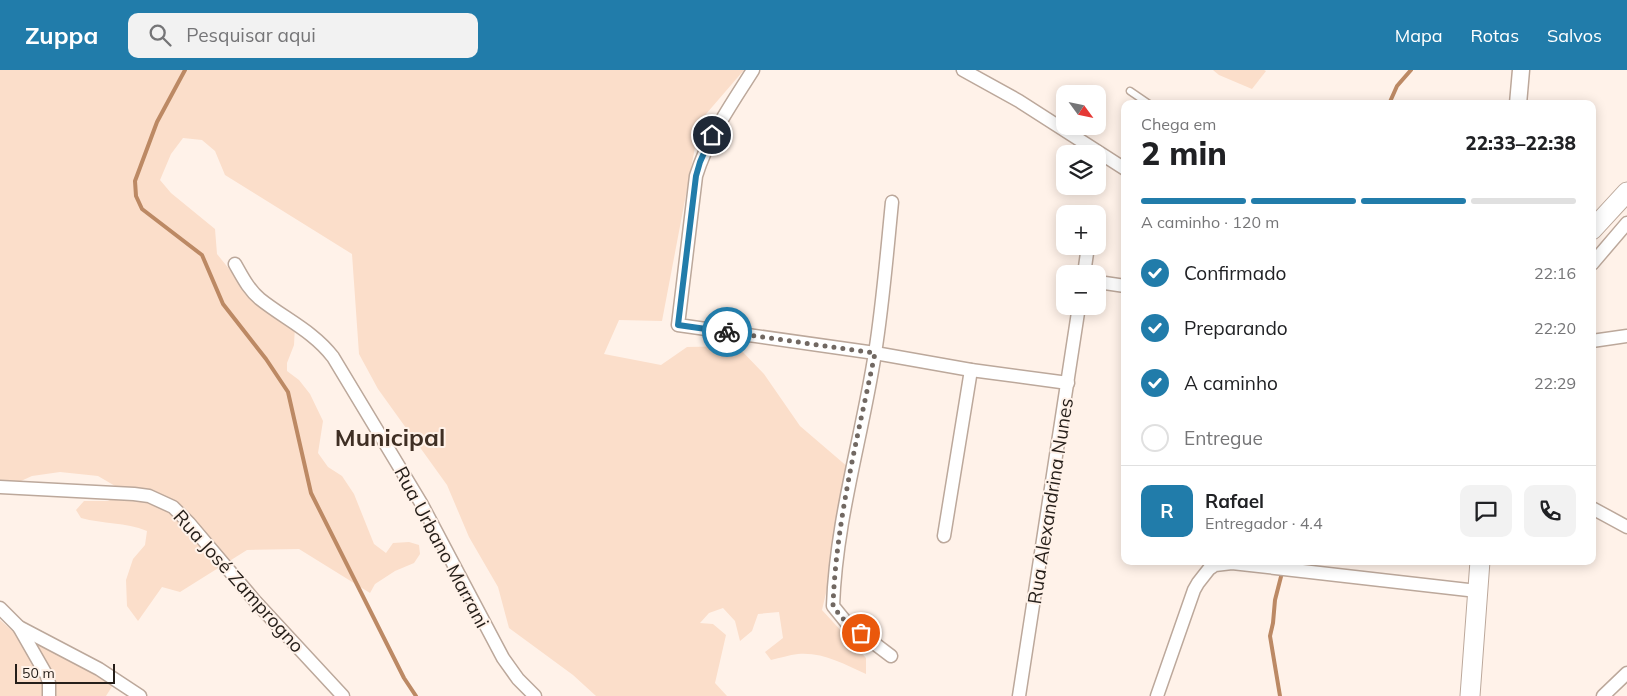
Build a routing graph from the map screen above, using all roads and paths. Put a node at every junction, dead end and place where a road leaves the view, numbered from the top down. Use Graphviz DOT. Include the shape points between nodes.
graph roads {
  1 [pos="753,70"];
  2 [pos="963,70"];
  3 [pos="1521,70"];
  4 [pos="1130,91"];
  5 [pos="1143,100"];
  6 [pos="1518,100"];
  7 [pos="1121,166"];
  8 [pos="1627,192"];
  9 [pos="892,202"];
  10 [pos="1627,223"];
  11 [pos="1596,226"];
  12 [pos="1596,259"];
  13 [pos="234,264"];
  14 [pos="1106,283"];
  15 [pos="1121,285"];
  16 [pos="1078,315"];
  17 [pos="1627,336"];
  18 [pos="1596,340"];
  19 [pos="875,353"];
  20 [pos="971,370"];
  21 [pos="1068,384"];
  22 [pos="0,487"];
  23 [pos="1596,510"];
  24 [pos="1627,527"];
  25 [pos="944,536"];
  26 [pos="1215,565"];
  27 [pos="1264,565"];
  28 [pos="1480,565"];
  29 [pos="1278,566"];
  30 [pos="1477,591"];
  31 [pos="0,608"];
  32 [pos="19,628"];
  33 [pos="891,656"];
  34 [pos="1627,673"];
  35 [pos="49,696"];
  36 [pos="140,696"];
  37 [pos="343,696"];
  38 [pos="535,696"];
  39 [pos="1019,696"];
  40 [pos="1157,696"];
  41 [pos="1470,696"];
  42 [pos="1603,696"];
  1 -- 19 [label="street" via="720,120 698,169 678,325"];
  2 -- 7 [label="street" via="1019,101"];
  3 -- 6 [label="street"];
  4 -- 5 [label="lane"];
  8 -- 11 [label="main road"];
  9 -- 19 [label="street"];
  10 -- 12 [label="street"];
  13 -- 38 [label="street, Rua Urbano Marrani" via="259,298 308,331 333,357 421,503 503,658"];
  14 -- 15 [label="street"];
  16 -- 21 [label="street, Rua Alexandrina Nunes"];
  17 -- 18 [label="street"];
  19 -- 20 [label="street"];
  19 -- 33 [label="street" via="847,496 833,606 842,618"];
  20 -- 21 [label="street"];
  20 -- 25 [label="street"];
  21 -- 39 [label="street, Rua Alexandrina Nunes"];
  22 -- 37 [label="street, Rua José Zamprogno" via="134,494 149,496 172,507"];
  23 -- 24 [label="street"];
  26 -- 40 [label="street" via="1194,590"];
  27 -- 29 [label="street"];
  28 -- 30 [label="main road"];
  29 -- 30 [label="street"];
  30 -- 41 [label="main road"];
  31 -- 32 [label="street"];
  32 -- 35 [label="street" via="47,676"];
  32 -- 36 [label="street" via="99,669"];
  34 -- 42 [label="street"];
}
